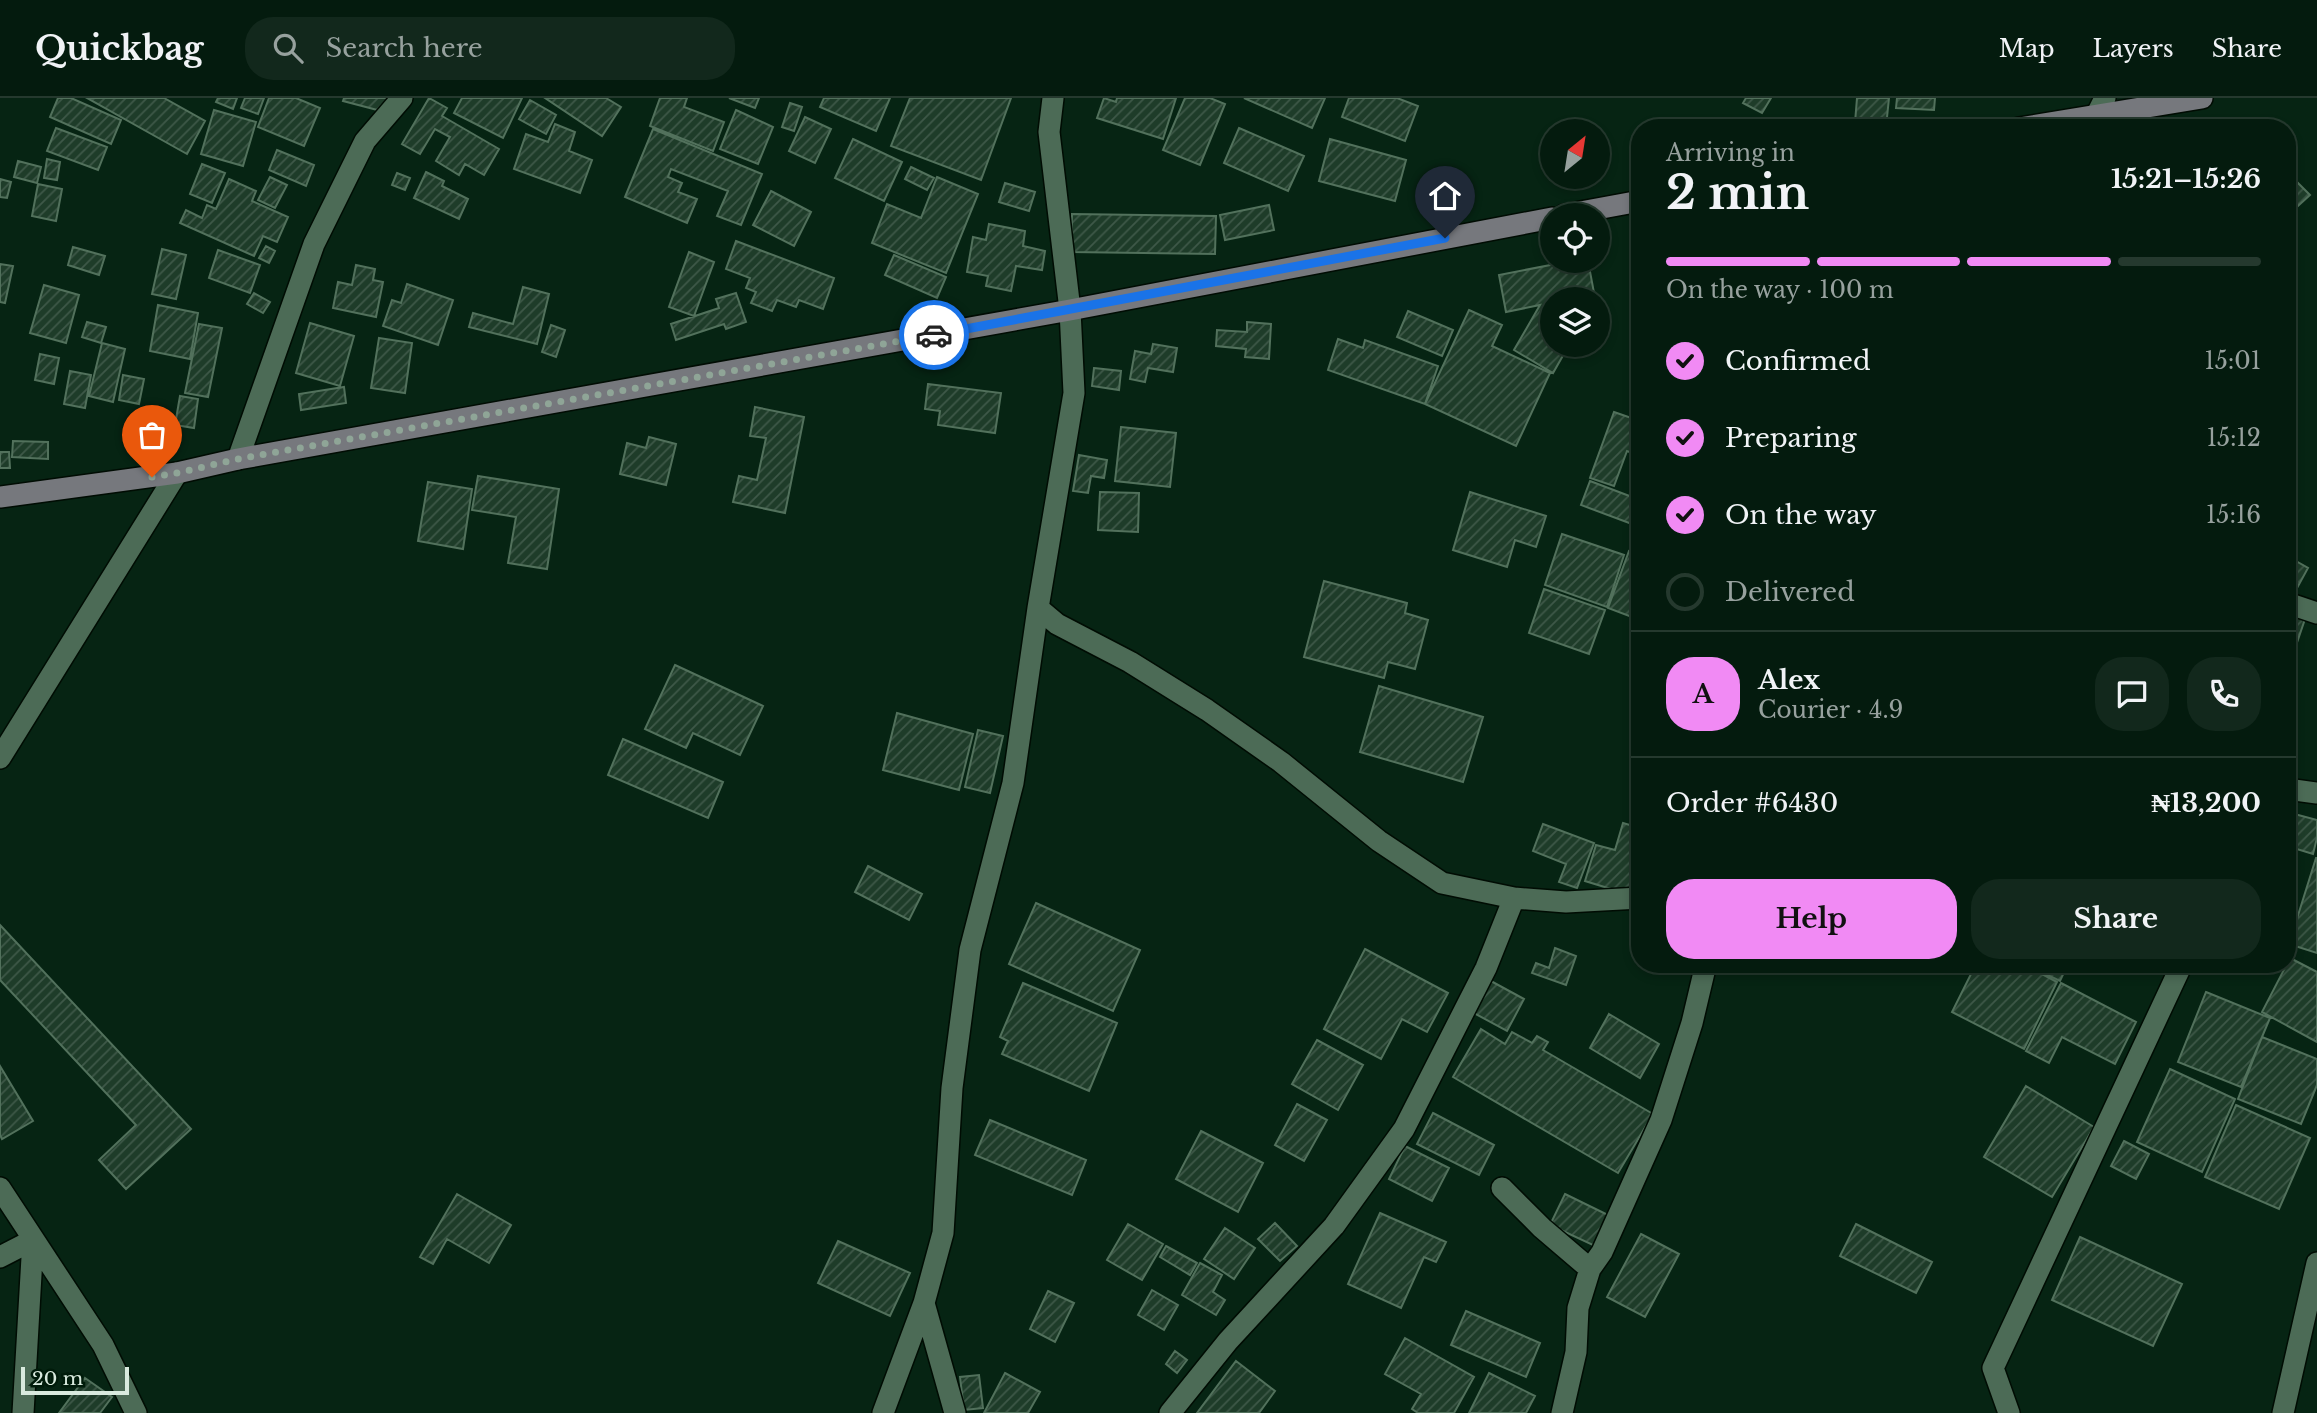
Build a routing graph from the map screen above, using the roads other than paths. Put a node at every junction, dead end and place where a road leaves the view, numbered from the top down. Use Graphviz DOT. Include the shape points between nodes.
graph roads {
  1 [pos="402,98"];
  2 [pos="1053,98"];
  3 [pos="2202,98"];
  4 [pos="2101,106"];
  5 [pos="2068,119"];
  6 [pos="1631,203"];
  7 [pos="1610,207"];
  8 [pos="1540,220"];
  9 [pos="1070,310"];
  10 [pos="238,459"];
  11 [pos="177,473"];
  12 [pos="0,497"];
  13 [pos="2296,606"];
  14 [pos="1038,608"];
  15 [pos="2317,613"];
  16 [pos="0,758"];
  17 [pos="2296,790"];
  18 [pos="2317,793"];
  19 [pos="1514,898"];
  20 [pos="1631,898"];
  21 [pos="1704,973"];
  22 [pos="2178,973"];
  23 [pos="0,1188"];
  24 [pos="1502,1188"];
  25 [pos="33,1240"];
  26 [pos="0,1256"];
  27 [pos="2317,1263"];
  28 [pos="1590,1269"];
  29 [pos="924,1303"];
  30 [pos="23,1413"];
  31 [pos="136,1413"];
  32 [pos="883,1413"];
  33 [pos="955,1413"];
  34 [pos="1170,1413"];
  35 [pos="1562,1413"];
  36 [pos="2009,1413"];
  37 [pos="2283,1413"];
  1 -- 10 [label="street" via="365,141 314,244"];
  2 -- 9 [label="street" via="1049,132"];
  3 -- 4 [label="street"];
  4 -- 5 [label="street"];
  6 -- 7 [label="street"];
  8 -- 9 [label="street"];
  9 -- 10 [label="street"];
  9 -- 14 [label="street" via="1074,393"];
  10 -- 11 [label="street"];
  11 -- 12 [label="street"];
  11 -- 16 [label="street"];
  13 -- 15 [label="street"];
  14 -- 19 [label="street" via="1057,624 1207,710 1379,841 1442,883"];
  14 -- 29 [label="street" via="1013,783 970,950 952,1088 943,1233"];
  17 -- 18 [label="street"];
  19 -- 20 [label="street" via="1566,902"];
  19 -- 34 [label="street" via="1486,968 1404,1129 1334,1226 1228,1341"];
  21 -- 28 [label="street" via="1661,1121"];
  22 -- 36 [label="street" via="1993,1368"];
  23 -- 25 [label="street"];
  24 -- 28 [label="street"];
  25 -- 26 [label="street"];
  25 -- 30 [label="street"];
  25 -- 31 [label="street" via="103,1345"];
  27 -- 37 [label="street"];
  28 -- 35 [label="street" via="1578,1308 1576,1352"];
  29 -- 32 [label="street"];
  29 -- 33 [label="street"];
}
